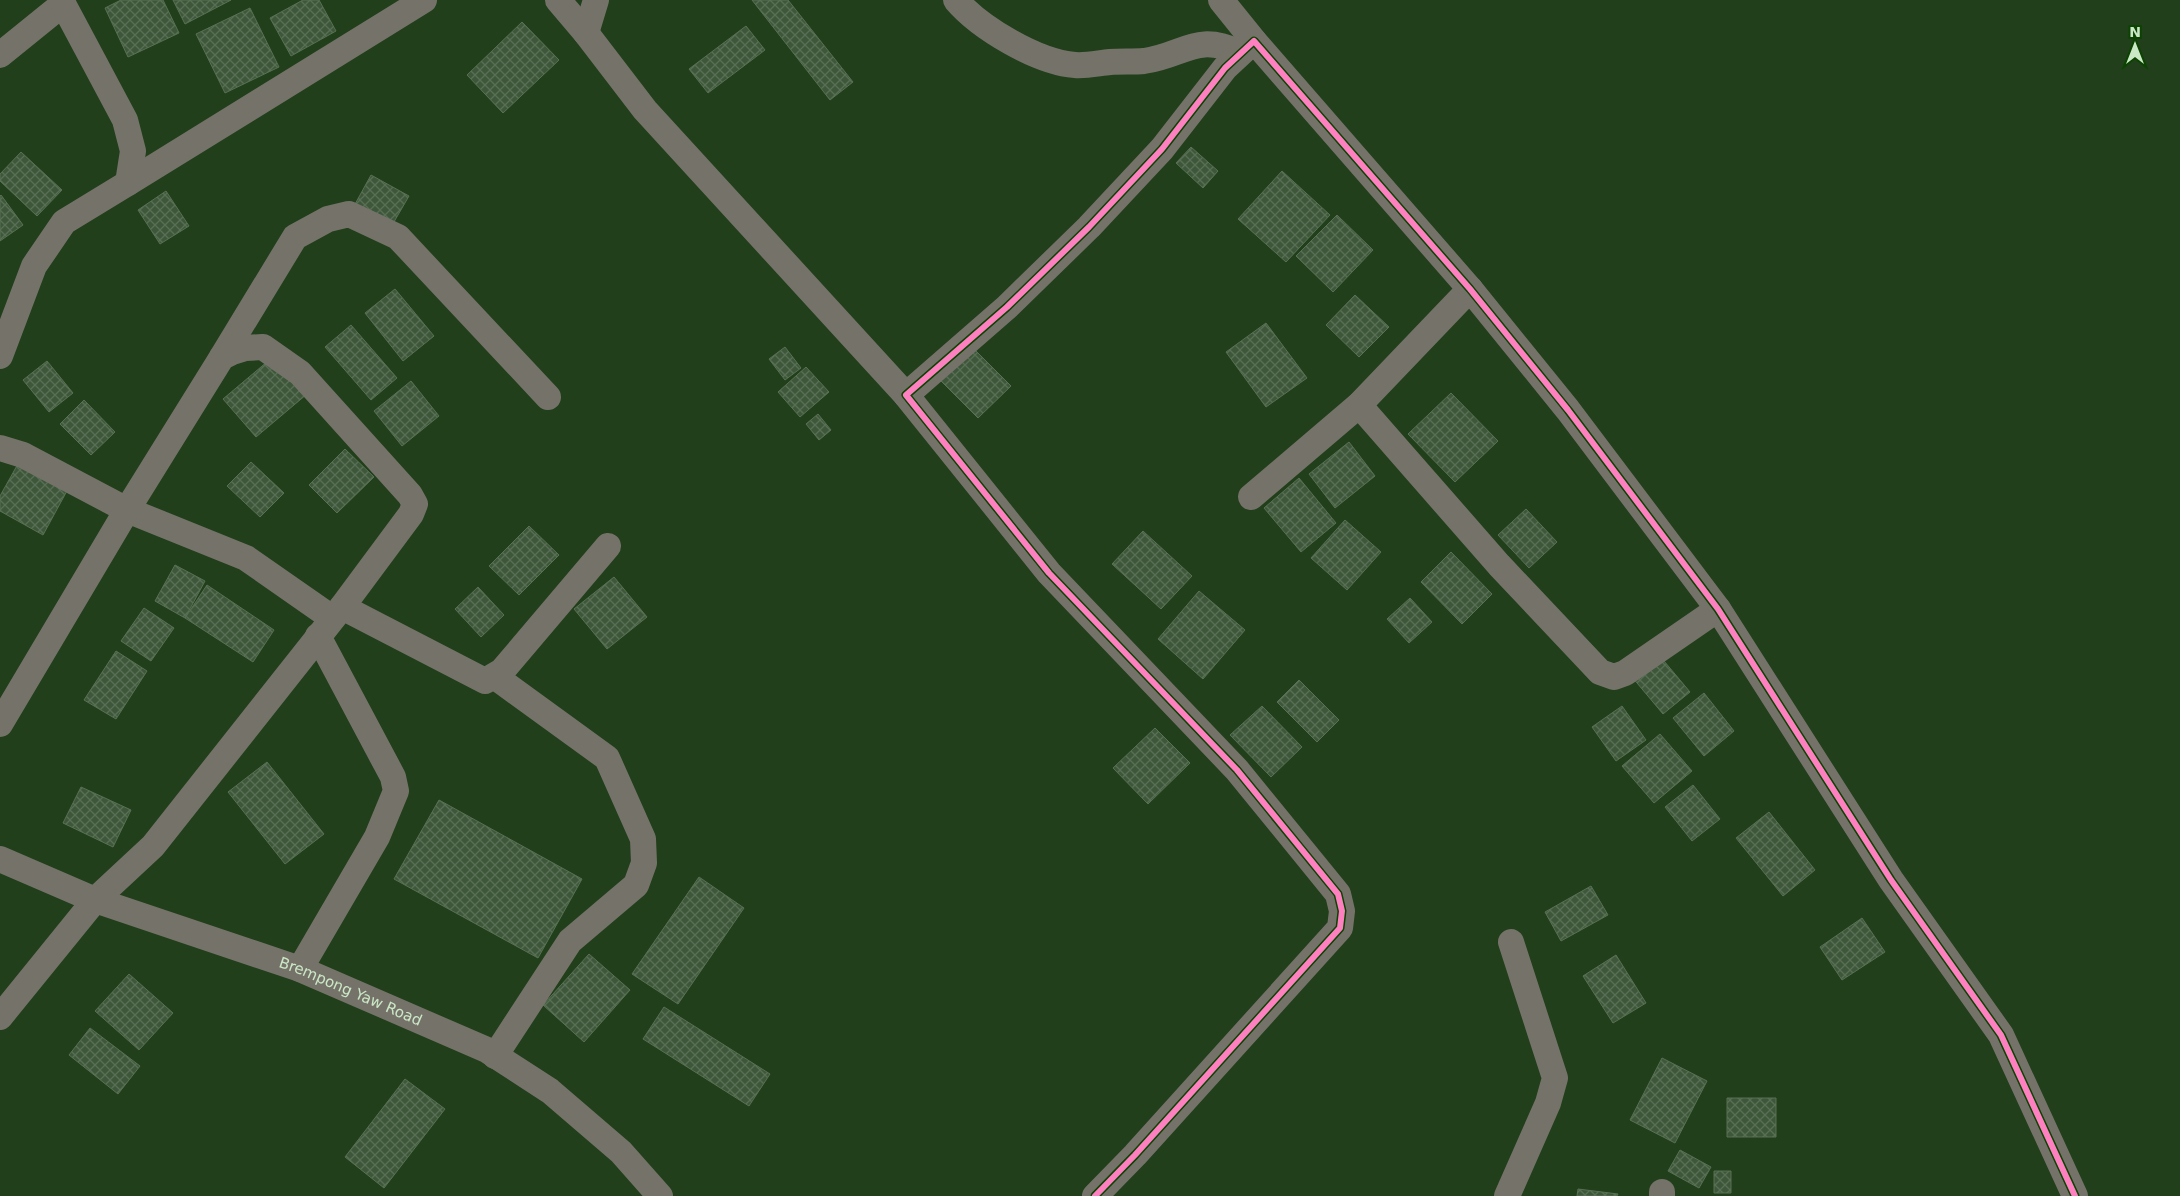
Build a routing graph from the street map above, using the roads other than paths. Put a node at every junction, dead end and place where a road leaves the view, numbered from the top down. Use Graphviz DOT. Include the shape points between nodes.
graph roads {
  1 [pos="424,0"];
  2 [pos="558,0"];
  3 [pos="596,0"];
  4 [pos="956,0"];
  5 [pos="1221,0"];
  6 [pos="62,2"];
  7 [pos="586,32"];
  8 [pos="1247,47"];
  9 [pos="0,55"];
  10 [pos="128,183"];
  11 [pos="1470,290"];
  12 [pos="0,356"];
  13 [pos="222,358"];
  14 [pos="906,395"];
  15 [pos="548,397"];
  16 [pos="1360,405"];
  17 [pos="0,448"];
  18 [pos="1252,497"];
  19 [pos="126,510"];
  20 [pos="608,546"];
  21 [pos="1718,609"];
  22 [pos="331,621"];
  23 [pos="494,676"];
  24 [pos="0,724"];
  25 [pos="0,859"];
  26 [pos="95,900"];
  27 [pos="1511,942"];
  28 [pos="300,969"];
  29 [pos="0,1017"];
  30 [pos="496,1056"];
  31 [pos="660,1196"];
  32 [pos="1095,1196"];
  33 [pos="1507,1196"];
  34 [pos="2074,1196"];
  1 -- 10 [label="street"];
  2 -- 7 [label="street"];
  3 -- 7 [label="street"];
  4 -- 8 [label="street" via="966,12 1012,42 1046,58 1075,65 1145,60 1203,44"];
  5 -- 8 [label="street"];
  6 -- 9 [label="street"];
  6 -- 10 [label="street" via="124,120 133,151"];
  7 -- 14 [label="street" via="645,110"];
  8 -- 11 [label="street"];
  8 -- 14 [label="street" via="1226,68 1162,150 1088,227 1007,307"];
  10 -- 12 [label="street" via="64,222 34,266"];
  11 -- 16 [label="street"];
  11 -- 21 [label="street" via="1568,410"];
  13 -- 15 [label="street" via="295,237 328,219 349,214 398,237"];
  13 -- 19 [label="street"];
  13 -- 22 [label="street" via="245,348 264,347 300,373 415,504"];
  14 -- 32 [label="street" via="1049,574 1237,770 1338,894 1342,911 1340,928"];
  16 -- 18 [label="street"];
  16 -- 21 [label="street" via="1499,564 1600,672 1614,677 1625,673"];
  17 -- 19 [label="street" via="23,455"];
  19 -- 22 [label="street" via="246,558"];
  19 -- 24 [label="street"];
  20 -- 23 [label="street" via="502,671"];
  21 -- 34 [label="street" via="1891,880 2001,1035"];
  22 -- 23 [label="street" via="485,681"];
  22 -- 26 [label="street" via="152,846"];
  22 -- 28 [label="street" via="393,776 396,791 377,837"];
  23 -- 30 [label="street" via="607,758 643,839 644,863 636,885 570,941"];
  25 -- 26 [label="street, Brempong Yaw Road"];
  26 -- 28 [label="street, Brempong Yaw Road"];
  26 -- 29 [label="street"];
  27 -- 33 [label="street" via="1555,1078 1548,1103"];
  28 -- 30 [label="street, Brempong Yaw Road"];
  30 -- 31 [label="street, Brempong Yaw Road" via="550,1091 620,1152"];
}
